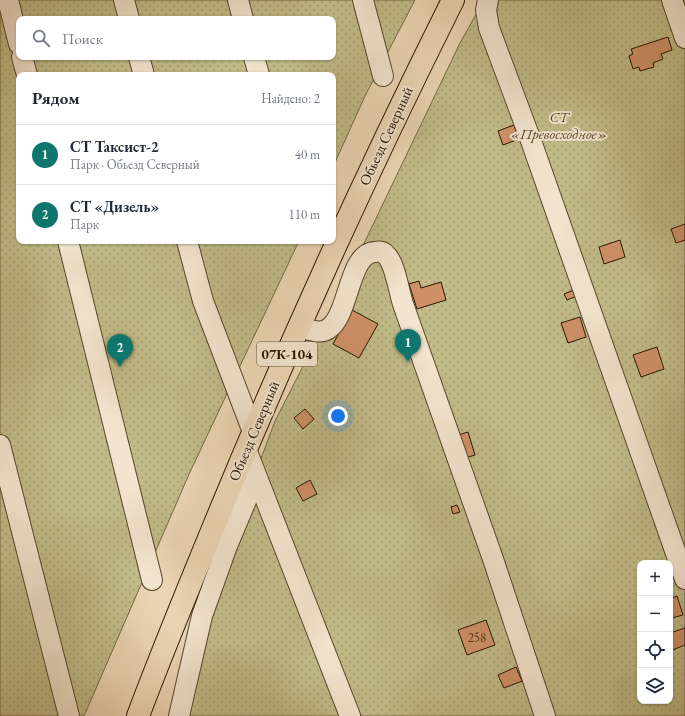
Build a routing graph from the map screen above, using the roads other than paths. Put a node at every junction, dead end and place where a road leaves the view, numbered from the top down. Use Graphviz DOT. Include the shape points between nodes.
graph roads {
  1 [pos="8,0"];
  2 [pos="124,0"];
  3 [pos="238,0"];
  4 [pos="363,0"];
  5 [pos="453,0"];
  6 [pos="488,0"];
  7 [pos="672,0"];
  8 [pos="128,16"];
  9 [pos="242,16"];
  10 [pos="16,32"];
  11 [pos="685,38"];
  12 [pos="23,60"];
  13 [pos="140,60"];
  14 [pos="255,60"];
  15 [pos="26,72"];
  16 [pos="143,72"];
  17 [pos="258,72"];
  18 [pos="383,76"];
  19 [pos="69,244"];
  20 [pos="188,244"];
  21 [pos="299,327"];
  22 [pos="249,440"];
  23 [pos="0,444"];
  24 [pos="256,477"];
  25 [pos="685,579"];
  26 [pos="152,580"];
  27 [pos="69,716"];
  28 [pos="138,716"];
  29 [pos="179,716"];
  30 [pos="350,716"];
  31 [pos="545,716"];
  1 -- 10 [label="street"];
  2 -- 8 [label="street"];
  3 -- 9 [label="street"];
  4 -- 18 [label="street"];
  5 -- 21 [label="highway, Обьезд Северный / 07К-104" via="388,129"];
  6 -- 25 [label="street" via="488,28 530,138"];
  7 -- 11 [label="street"];
  12 -- 15 [label="street"];
  13 -- 16 [label="street"];
  14 -- 17 [label="street"];
  19 -- 26 [label="street"];
  20 -- 22 [label="street" via="202,301"];
  21 -- 22 [label="highway, Обьезд Северный / 07К-104"];
  21 -- 31 [label="street" via="319,332 333,326 340,316 357,267 364,255 381,251 386,255 391,262 403,304"];
  22 -- 24 [label="street"];
  22 -- 28 [label="highway, Обьезд Северный / 07К-104"];
  23 -- 27 [label="street"];
  24 -- 29 [label="street" via="227,546 202,616"];
  24 -- 30 [label="street"];
}
